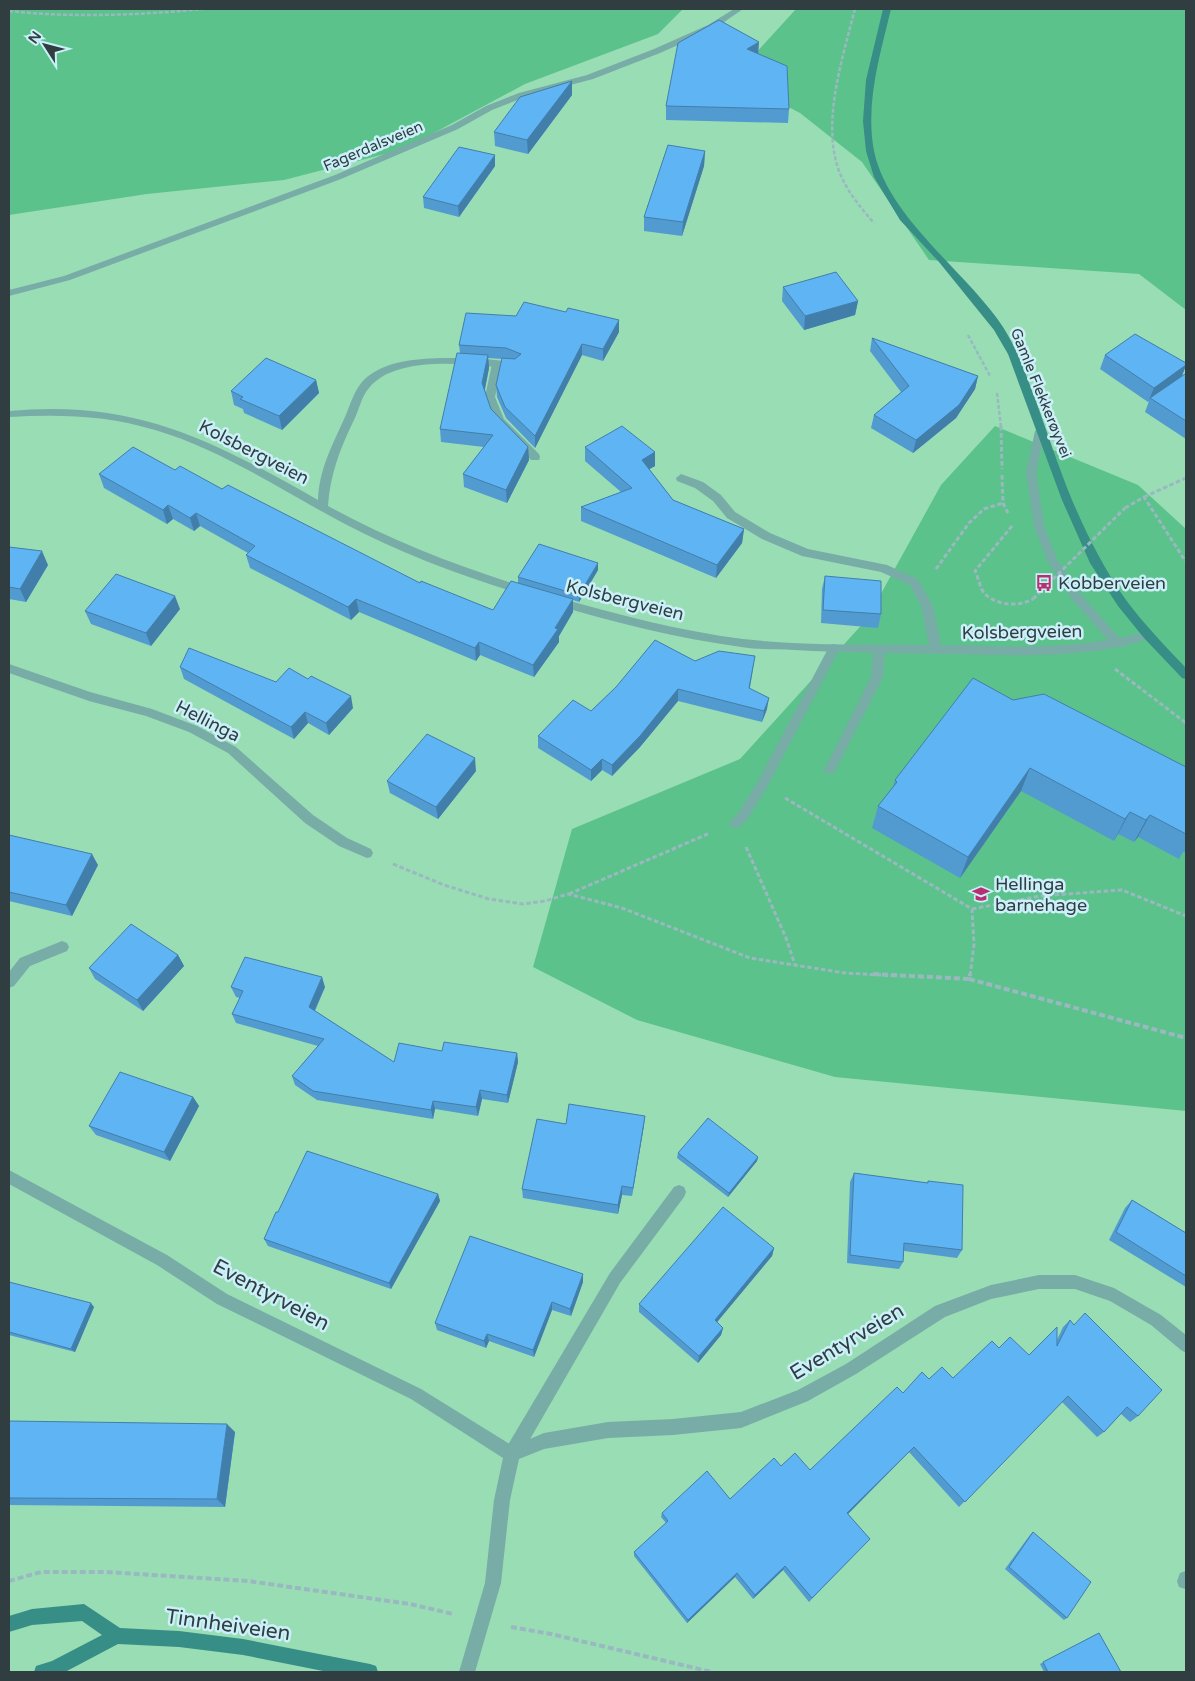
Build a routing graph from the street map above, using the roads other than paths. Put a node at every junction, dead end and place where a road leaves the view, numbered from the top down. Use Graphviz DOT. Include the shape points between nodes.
graph roads {
  1 [pos="740,9"];
  2 [pos="887,9"];
  3 [pos="9,293"];
  4 [pos="497,364"];
  5 [pos="515,366"];
  6 [pos="9,414"];
  7 [pos="1040,431"];
  8 [pos="535,457"];
  9 [pos="681,478"];
  10 [pos="323,507"];
  11 [pos="1148,635"];
  12 [pos="1118,644"];
  13 [pos="834,648"];
  14 [pos="879,649"];
  15 [pos="936,650"];
  16 [pos="9,668"];
  17 [pos="1186,675"];
  18 [pos="830,770"];
  19 [pos="735,822"];
  20 [pos="367,852"];
  21 [pos="62,947"];
  22 [pos="9,982"];
  23 [pos="9,1177"];
  24 [pos="679,1192"];
  25 [pos="1186,1345"];
  26 [pos="512,1454"];
  27 [pos="9,1624"];
  28 [pos="117,1636"];
  29 [pos="331,1668"];
  30 [pos="42,1672"];
  31 [pos="370,1672"];
  32 [pos="467,1672"];
  1 -- 3 [label="street, Fagerdalsveien" via="711,27 649,54 590,77 522,95 489,108 338,177 67,278"];
  2 -- 7 [label="street, Gamle Flekkerøyvei" via="870,80 867,120 870,151 878,176 903,218 998,328 1013,354"];
  4 -- 5 [label="street"];
  4 -- 8 [label="street" via="490,397 499,420"];
  4 -- 10 [label="street" via="417,362 388,369 369,380 358,396 330,461 323,488"];
  6 -- 10 [label="street, Kolsbergveien" via="57,411 150,425 206,445"];
  7 -- 11 [label="street, Gamle Flekkerøyvei" via="1096,563"];
  7 -- 12 [label="street" via="1031,472 1039,526 1052,560 1074,594"];
  9 -- 15 [label="street" via="699,485 717,498 731,515 766,536 806,553 883,568 914,582 927,606"];
  10 -- 13 [label="street, Kolsbergveien" via="436,562 615,618 743,642"];
  11 -- 12 [label="street, Kolsbergveien"];
  11 -- 17 [label="street, Gamle Flekkerøyvei"];
  12 -- 15 [label="street, Kolsbergveien" via="1047,650"];
  13 -- 14 [label="street, Kolsbergveien"];
  13 -- 19 [label="street" via="762,785 743,816"];
  14 -- 15 [label="street, Kolsbergveien"];
  14 -- 18 [label="street" via="878,677"];
  16 -- 20 [label="street, Hellinga" via="193,729 232,750 309,819 343,842"];
  21 -- 22 [label="street" via="25,962"];
  23 -- 26 [label="street, Eventyrveien" via="162,1260 222,1299 416,1394"];
  24 -- 26 [label="street" via="615,1278"];
  25 -- 26 [label="street, Eventyrveien" via="1156,1320 1114,1295 1074,1282 1039,1282 991,1292 940,1311 803,1396 741,1420 608,1430 544,1440"];
  26 -- 32 [label="street" via="502,1500 493,1583"];
  27 -- 28 [label="street" via="32,1617 84,1612"];
  28 -- 29 [label="street, Tinnheiveien" via="243,1646"];
  28 -- 30 [label="street"];
  29 -- 31 [label="street, Tinnheiveien"];
}
